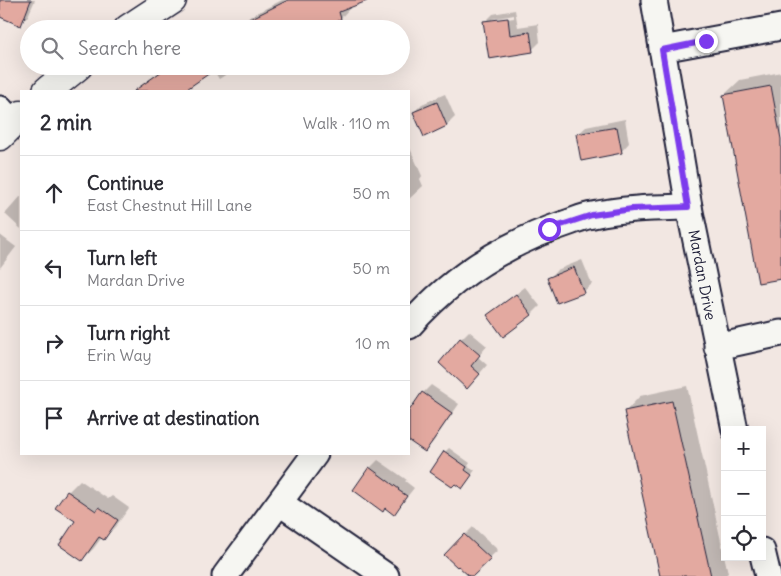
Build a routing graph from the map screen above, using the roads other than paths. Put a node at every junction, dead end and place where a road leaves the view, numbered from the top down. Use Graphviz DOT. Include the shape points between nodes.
graph roads {
  1 [pos="172,0"];
  2 [pos="654,0"];
  3 [pos="142,20"];
  4 [pos="781,27"];
  5 [pos="662,50"];
  6 [pos="67,75"];
  7 [pos="49,90"];
  8 [pos="688,207"];
  9 [pos="410,325"];
  10 [pos="781,333"];
  11 [pos="717,347"];
  12 [pos="734,426"];
  13 [pos="314,455"];
  14 [pos="280,503"];
  15 [pos="764,561"];
  16 [pos="225,576"];
  17 [pos="386,576"];
  18 [pos="768,576"];
  1 -- 3 [label="main road"];
  2 -- 5 [label="street, Mardan Drive"];
  4 -- 5 [label="street"];
  5 -- 8 [label="street, Mardan Drive"];
  6 -- 7 [label="main road"];
  8 -- 9 [label="street" via="608,212 549,229 480,263 443,292"];
  8 -- 11 [label="street, Mardan Drive"];
  10 -- 11 [label="street"];
  11 -- 12 [label="street, Mardan Drive"];
  13 -- 14 [label="street"];
  14 -- 16 [label="street"];
  14 -- 17 [label="street"];
  15 -- 18 [label="street"];
}
